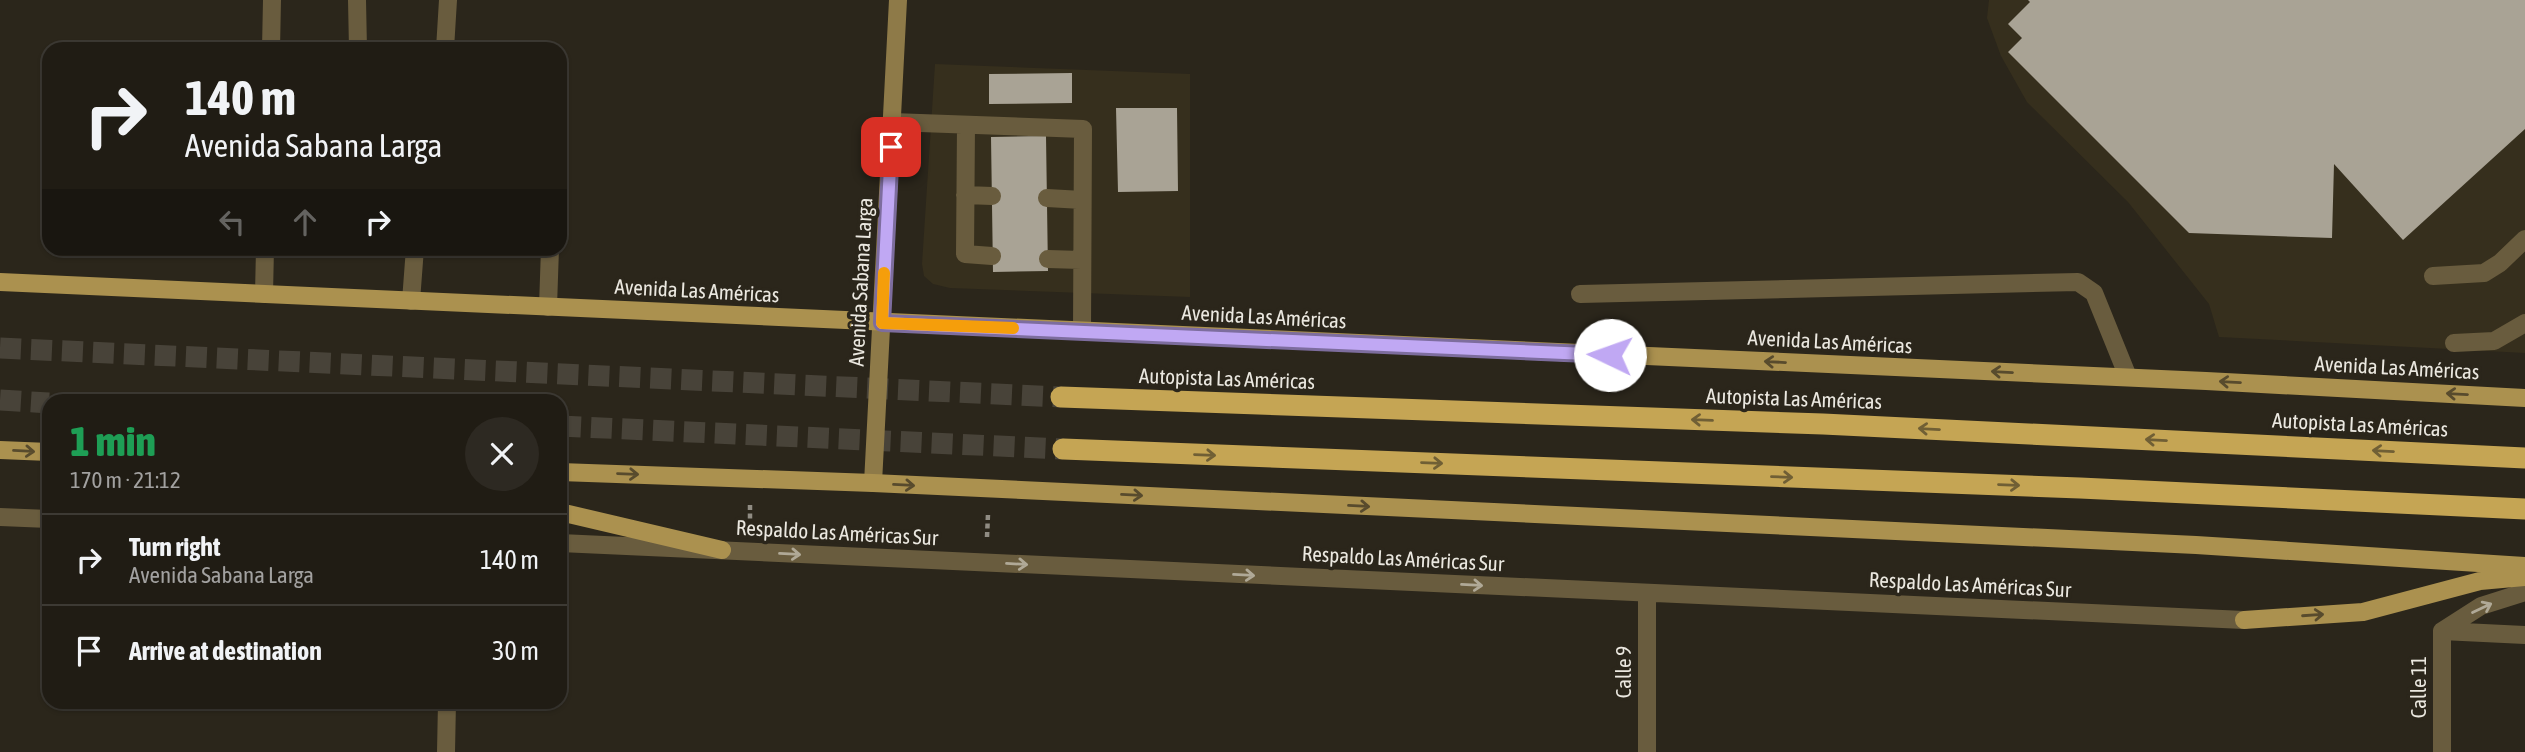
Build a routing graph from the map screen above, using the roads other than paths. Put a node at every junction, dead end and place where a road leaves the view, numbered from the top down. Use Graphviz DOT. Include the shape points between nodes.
graph roads {
  1 [pos="272,0"];
  2 [pos="357,0"];
  3 [pos="448,0"];
  4 [pos="898,0"];
  5 [pos="271,42"];
  6 [pos="358,42"];
  7 [pos="445,42"];
  8 [pos="892,122"];
  9 [pos="966,125"];
  10 [pos="965,195"];
  11 [pos="992,196"];
  12 [pos="1047,198"];
  13 [pos="1082,200"];
  14 [pos="2525,239"];
  15 [pos="265,256"];
  16 [pos="414,256"];
  17 [pos="550,256"];
  18 [pos="992,256"];
  19 [pos="1048,259"];
  20 [pos="1081,260"];
  21 [pos="2433,276"];
  22 [pos="0,282"];
  23 [pos="264,294"];
  24 [pos="1580,294"];
  25 [pos="411,301"];
  26 [pos="548,307"];
  27 [pos="882,323"];
  28 [pos="2525,323"];
  29 [pos="1082,331"];
  30 [pos="2454,344"];
  31 [pos="2128,377"];
  32 [pos="1060,397"];
  33 [pos="2525,398"];
  34 [pos="1063,449"];
  35 [pos="0,450"];
  36 [pos="42,452"];
  37 [pos="2525,458"];
  38 [pos="567,471"];
  39 [pos="873,483"];
  40 [pos="2525,509"];
  41 [pos="567,514"];
  42 [pos="0,517"];
  43 [pos="42,519"];
  44 [pos="567,543"];
  45 [pos="722,550"];
  46 [pos="2525,566"];
  47 [pos="2525,577"];
  48 [pos="2525,592"];
  49 [pos="1647,593"];
  50 [pos="2245,620"];
  51 [pos="2442,631"];
  52 [pos="2525,635"];
  53 [pos="447,709"];
  54 [pos="446,752"];
  55 [pos="1647,752"];
  56 [pos="2442,752"];
  1 -- 5 [label="street"];
  2 -- 6 [label="street"];
  3 -- 7 [label="street"];
  4 -- 8 [label="main road, Avenida Sabana Larga"];
  8 -- 9 [label="street"];
  8 -- 27 [label="main road, Avenida Sabana Larga"];
  9 -- 10 [label="street"];
  9 -- 13 [label="street" via="1083,129"];
  10 -- 11 [label="street"];
  10 -- 18 [label="street" via="965,254"];
  12 -- 13 [label="street"];
  13 -- 20 [label="street"];
  14 -- 21 [label="street" via="2483,273"];
  15 -- 23 [label="street"];
  16 -- 25 [label="street"];
  17 -- 26 [label="street"];
  19 -- 20 [label="street"];
  20 -- 29 [label="street"];
  22 -- 23 [label="main road, Avenida Las Américas"];
  23 -- 25 [label="main road, Avenida Las Américas"];
  24 -- 31 [label="street" via="2078,282 2094,293"];
  25 -- 26 [label="main road, Avenida Las Américas"];
  26 -- 27 [label="main road, Avenida Las Américas"];
  27 -- 29 [label="main road, Avenida Las Américas"];
  27 -- 39 [label="main road, Avenida Sabana Larga"];
  28 -- 30 [label="street" via="2494,341"];
  31 -- 29 [label="main road, Avenida Las Américas, one-way"];
  33 -- 31 [label="main road, Avenida Las Américas, one-way"];
  37 -- 32 [label="highway, Autopista Las Américas, one-way" via="1824,424"];
  34 -- 40 [label="highway, one-way"];
  35 -- 36 [label="main road, one-way"];
  38 -- 39 [label="main road, one-way"];
  39 -- 46 [label="main road, one-way" via="2154,543"];
  41 -- 45 [label="main road"];
  42 -- 43 [label="street"];
  44 -- 45 [label="street, Respaldo Las Américas Sur"];
  45 -- 49 [label="street, Respaldo Las Américas Sur, one-way"];
  50 -- 47 [label="main road, one-way" via="2363,612 2480,581"];
  51 -- 48 [label="street, Calle 11, one-way" via="2482,606"];
  49 -- 50 [label="street, Respaldo Las Américas Sur"];
  49 -- 55 [label="street, Calle 9"];
  51 -- 52 [label="street"];
  51 -- 56 [label="street, Calle 11"];
  53 -- 54 [label="street"];
}
